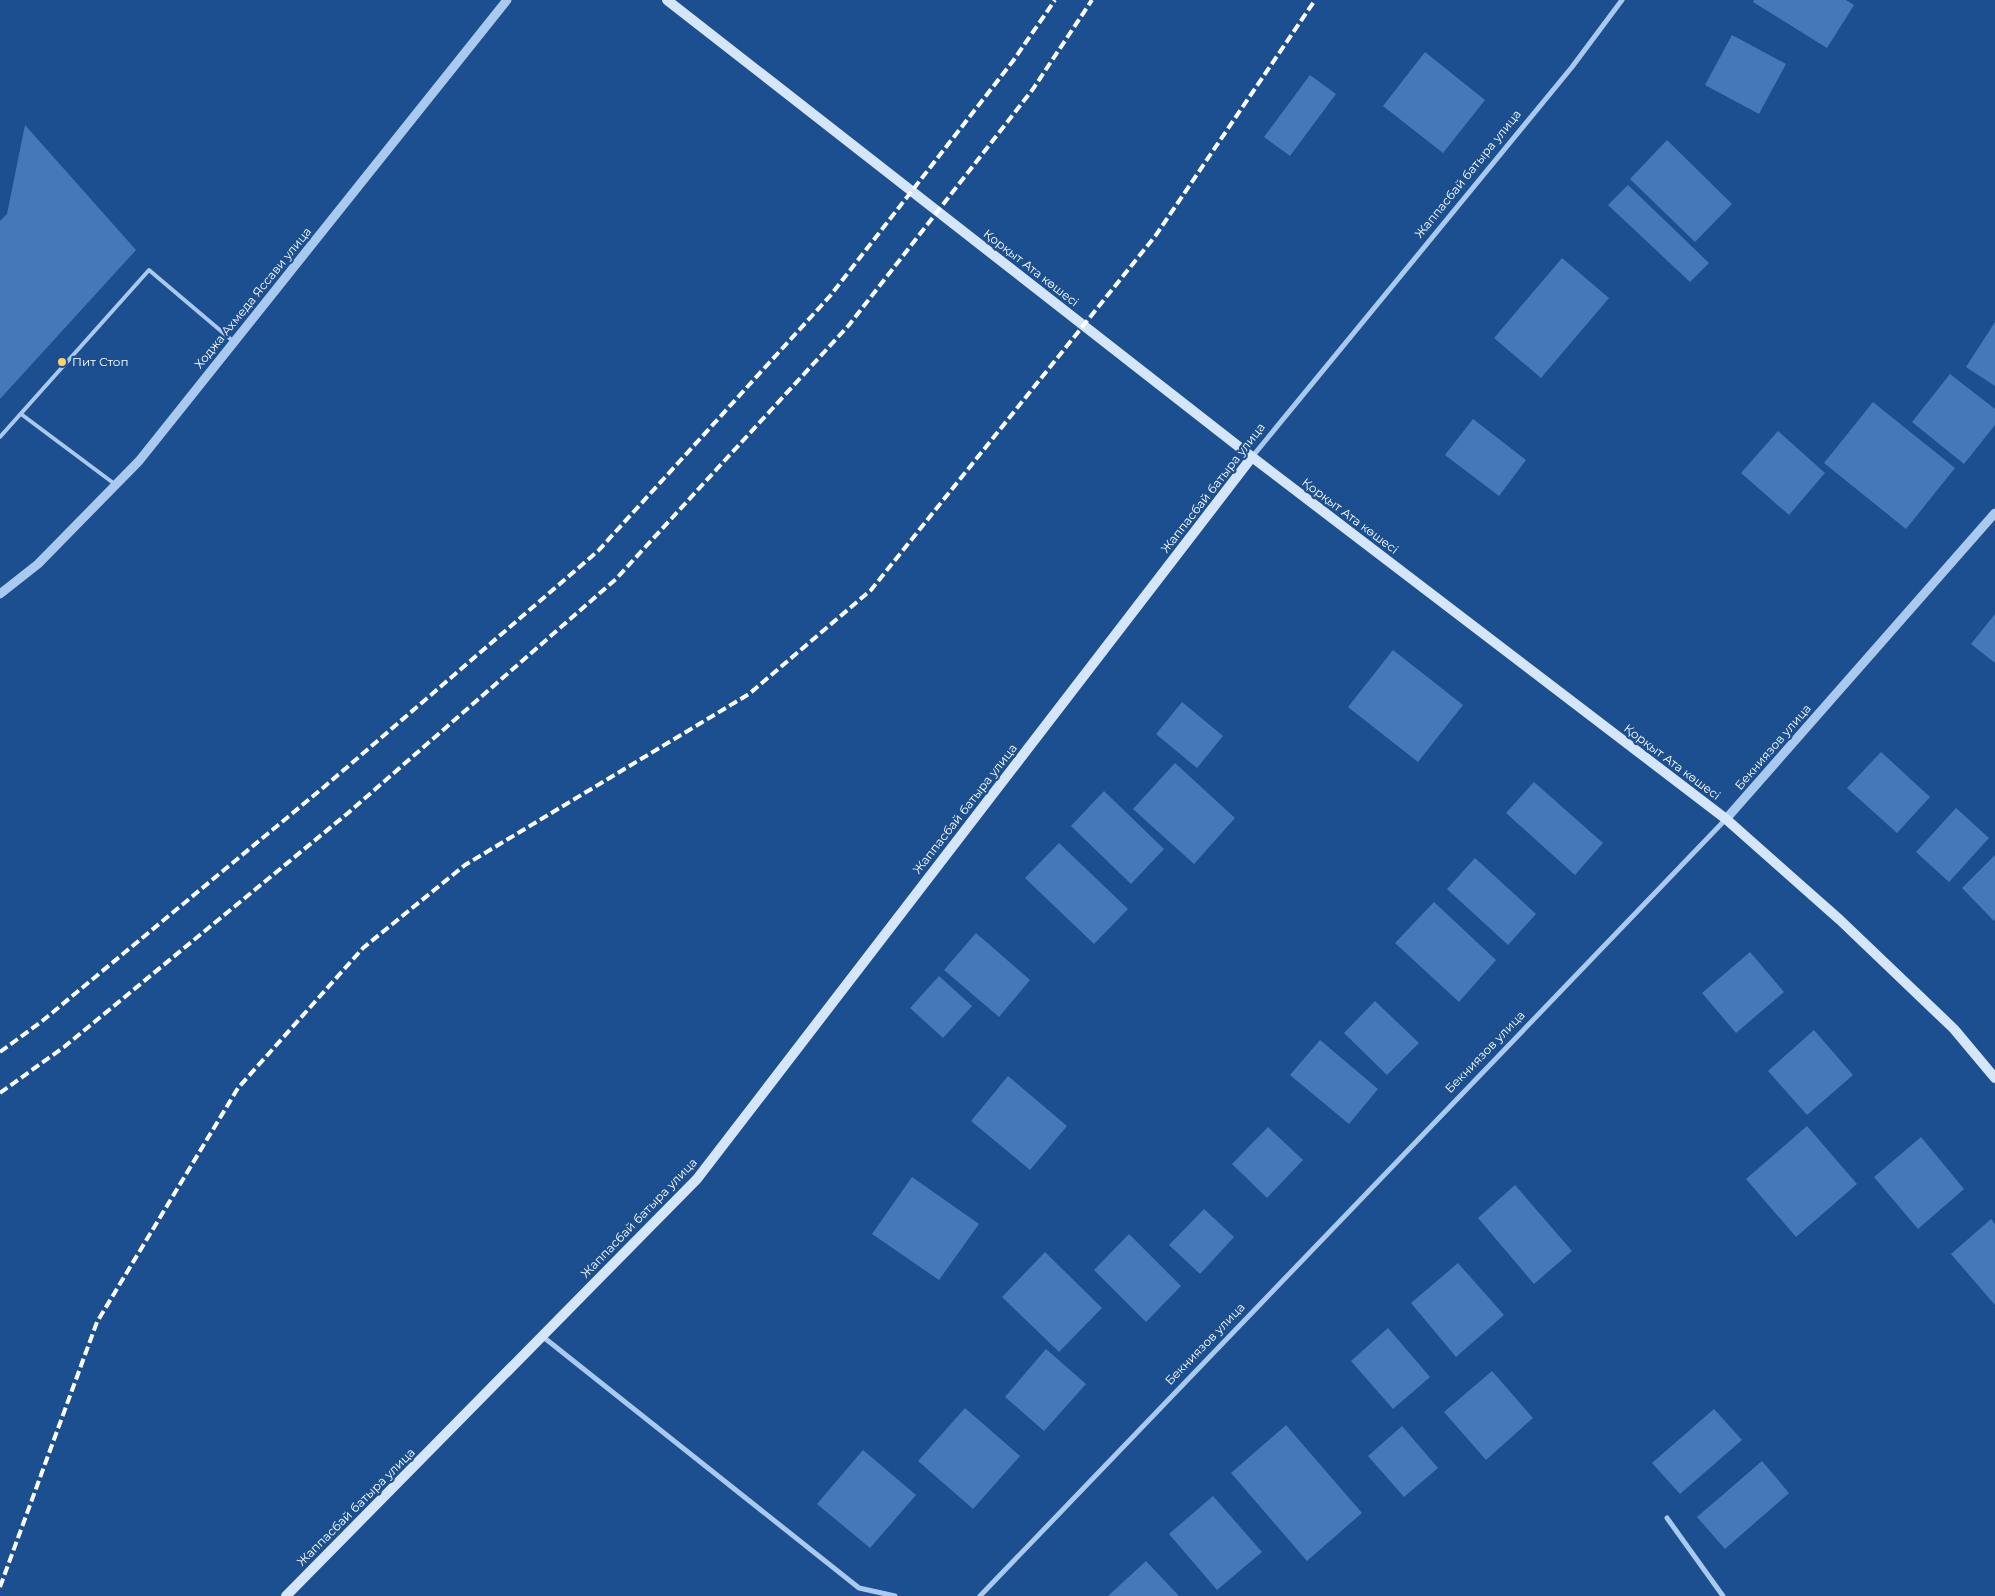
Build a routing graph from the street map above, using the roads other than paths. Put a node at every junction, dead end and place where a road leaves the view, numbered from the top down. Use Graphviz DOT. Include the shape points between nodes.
graph roads {
  1 [pos="507,0"];
  2 [pos="667,0"];
  3 [pos="1622,0"];
  4 [pos="234,342"];
  5 [pos="21,414"];
  6 [pos="0,437"];
  7 [pos="1252,457"];
  8 [pos="116,485"];
  9 [pos="1995,513"];
  10 [pos="0,594"];
  11 [pos="1726,819"];
  12 [pos="1995,1078"];
  13 [pos="542,1336"];
  14 [pos="1667,1518"];
  15 [pos="286,1596"];
  16 [pos="895,1596"];
  17 [pos="980,1596"];
  18 [pos="1723,1596"];
  1 -- 4 [label="street, Ходжа Ахмеда Яссави улица"];
  2 -- 7 [label="main road, Қорқыт Ата көшесі"];
  3 -- 7 [label="street, Жаппасбай батыра улица" via="1572,67"];
  4 -- 5 [label="lane" via="149,270"];
  4 -- 8 [label="street, Ходжа Ахмеда Яссави улица"];
  5 -- 6 [label="lane"];
  5 -- 8 [label="lane"];
  7 -- 11 [label="main road, Қорқыт Ата көшесі"];
  7 -- 13 [label="main road, Жаппасбай батыра улица" via="697,1179"];
  8 -- 10 [label="street, Ходжа Ахмеда Яссави улица" via="38,564"];
  9 -- 11 [label="street, Бекниязов улица"];
  11 -- 12 [label="main road, Қорқыт Ата көшесі" via="1840,920 1940,1016"];
  11 -- 17 [label="street, Бекниязов улица"];
  13 -- 15 [label="main road, Жаппасбай батыра улица"];
  13 -- 16 [label="street" via="859,1588"];
  14 -- 18 [label="street"];
}
